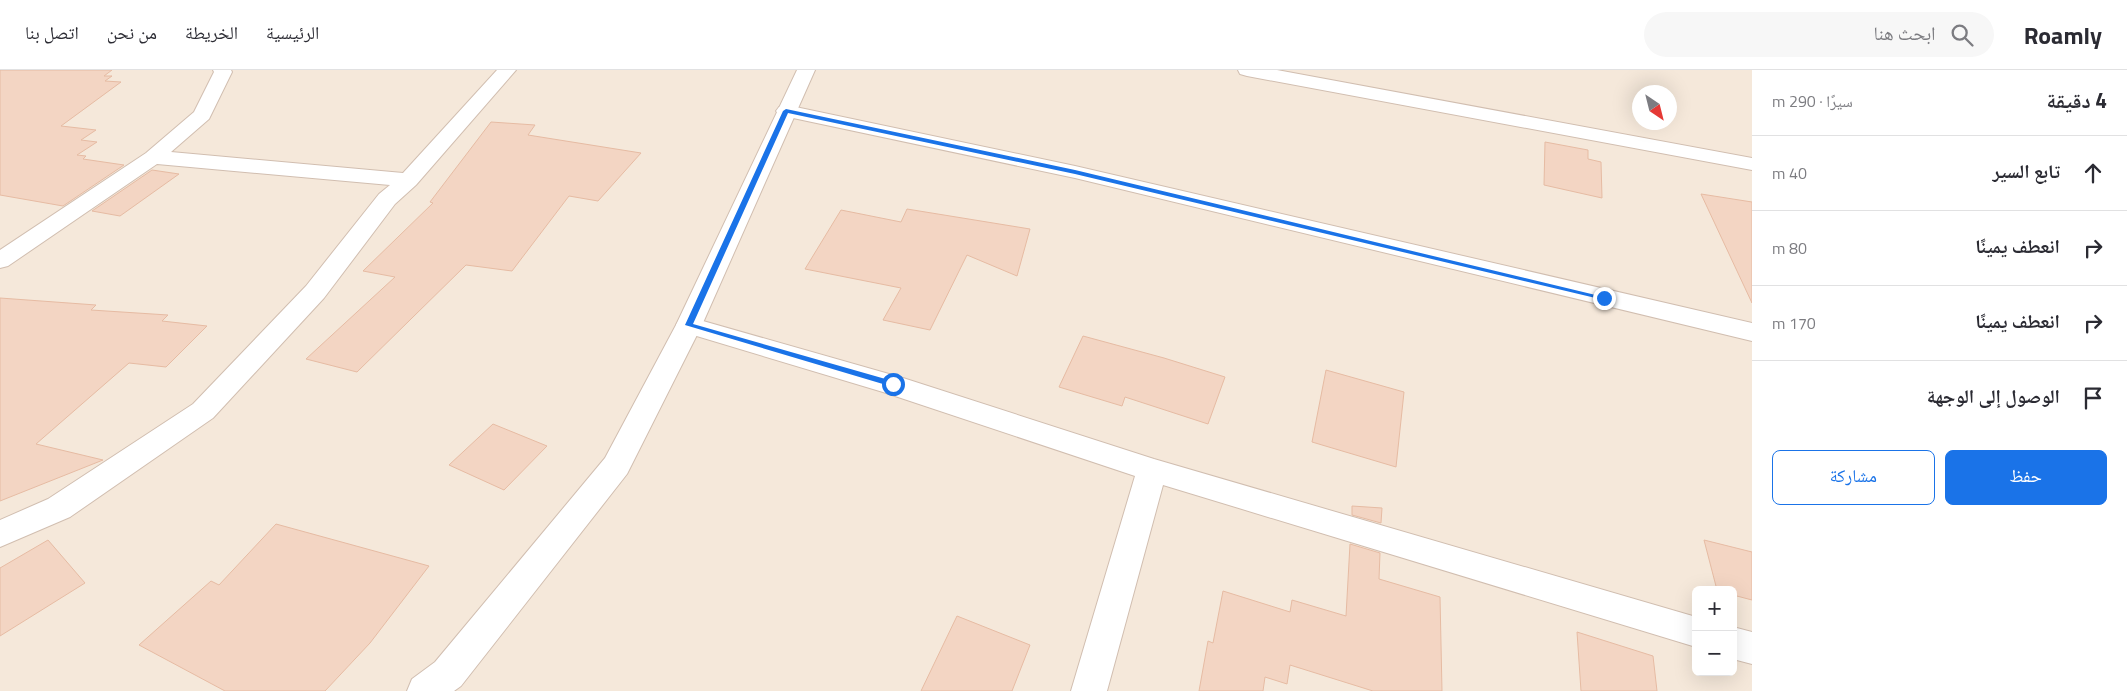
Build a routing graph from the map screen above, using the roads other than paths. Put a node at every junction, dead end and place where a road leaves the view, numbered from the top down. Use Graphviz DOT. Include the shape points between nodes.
graph roads {
  1 [pos="222,70"];
  2 [pos="507,70"];
  3 [pos="806,70"];
  4 [pos="1247,70"];
  5 [pos="1313,76"];
  6 [pos="786,111"];
  7 [pos="152,157"];
  8 [pos="1752,164"];
  9 [pos="408,180"];
  10 [pos="0,261"];
  11 [pos="688,325"];
  12 [pos="1752,332"];
  13 [pos="1152,470"];
  14 [pos="0,534"];
  15 [pos="1693,631"];
  16 [pos="1737,644"];
  17 [pos="1752,648"];
  18 [pos="425,691"];
  19 [pos="1089,691"];
  1 -- 7 [label="street" via="202,115"];
  2 -- 9 [label="street"];
  3 -- 6 [label="street"];
  4 -- 5 [label="street"];
  5 -- 8 [label="street"];
  6 -- 11 [label="street"];
  6 -- 12 [label="street" via="1075,172"];
  7 -- 9 [label="street"];
  7 -- 10 [label="street"];
  9 -- 14 [label="street" via="388,199 314,292 203,411 59,508"];
  11 -- 13 [label="street" via="893,384"];
  11 -- 18 [label="street" via="616,466 448,674"];
  13 -- 15 [label="street"];
  13 -- 19 [label="street"];
  16 -- 17 [label="street"];
}
